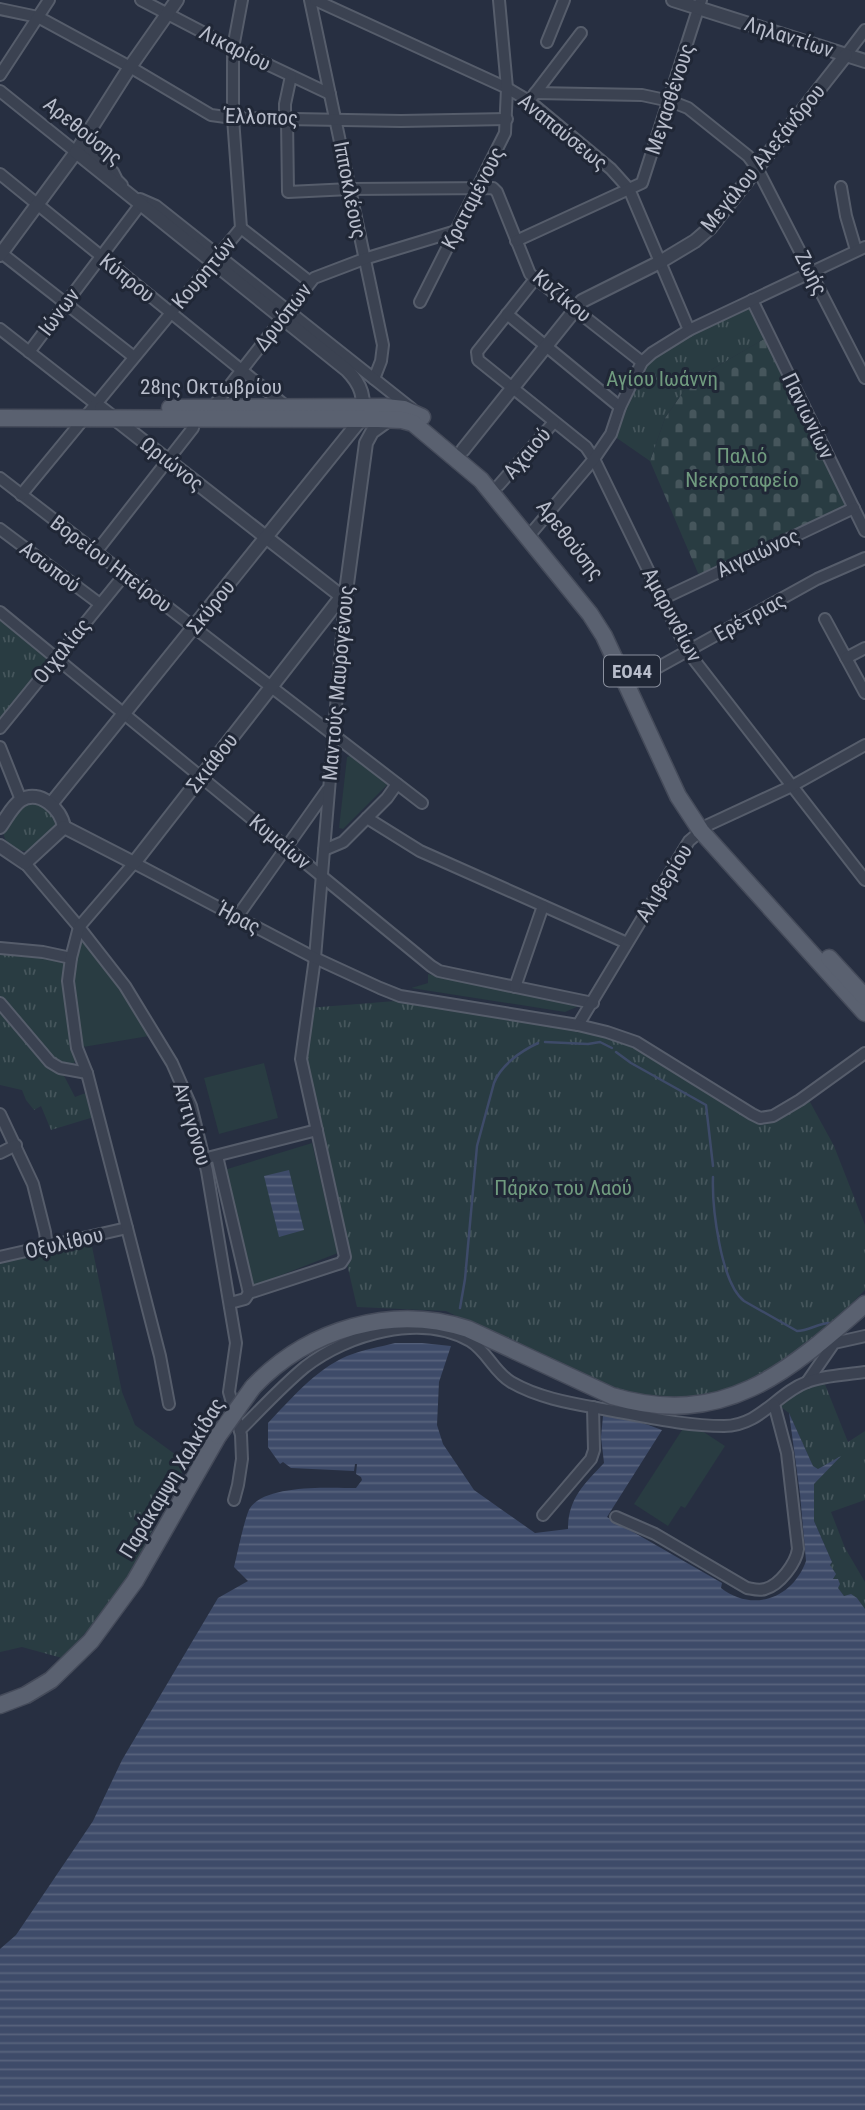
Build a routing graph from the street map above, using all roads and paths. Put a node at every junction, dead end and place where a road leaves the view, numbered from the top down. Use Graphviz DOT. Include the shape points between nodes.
graph roads {
  1 [pos="2,0"];
  2 [pos="49,0"];
  3 [pos="141,0"];
  4 [pos="177,0"];
  5 [pos="242,0"];
  6 [pos="313,0"];
  7 [pos="499,0"];
  8 [pos="564,0"];
  9 [pos="673,0"];
  10 [pos="700,4"];
  11 [pos="0,10"];
  12 [pos="168,14"];
  13 [pos="38,17"];
  14 [pos="865,30"];
  15 [pos="581,33"];
  16 [pos="547,42"];
  17 [pos="233,48"];
  18 [pos="846,55"];
  19 [pos="865,61"];
  20 [pos="130,67"];
  21 [pos="0,75"];
  22 [pos="291,76"];
  23 [pos="508,88"];
  24 [pos="0,91"];
  25 [pos="330,94"];
  26 [pos="532,97"];
  27 [pos="670,101"];
  28 [pos="233,118"];
  29 [pos="286,119"];
  30 [pos="337,119"];
  31 [pos="507,119"];
  32 [pos="78,149"];
  33 [pos="757,168"];
  34 [pos="0,174"];
  35 [pos="480,187"];
  36 [pos="841,187"];
  37 [pos="350,189"];
  38 [pos="629,189"];
  39 [pos="141,203"];
  40 [pos="37,204"];
  41 [pos="241,228"];
  42 [pos="456,231"];
  43 [pos="516,241"];
  44 [pos="860,249"];
  45 [pos="1,253"];
  46 [pos="101,256"];
  47 [pos="215,258"];
  48 [pos="364,260"];
  49 [pos="660,262"];
  50 [pos="810,272"];
  51 [pos="535,279"];
  52 [pos="310,282"];
  53 [pos="751,300"];
  54 [pos="420,302"];
  55 [pos="65,303"];
  56 [pos="575,308"];
  57 [pos="170,313"];
  58 [pos="507,314"];
  59 [pos="286,315"];
  60 [pos="0,329"];
  61 [pos="689,330"];
  62 [pos="545,345"];
  63 [pos="29,352"];
  64 [pos="134,357"];
  65 [pos="642,362"];
  66 [pos="241,370"];
  67 [pos="865,378"];
  68 [pos="374,379"];
  69 [pos="512,387"];
  70 [pos="0,407"];
  71 [pos="286,407"];
  72 [pos="620,407"];
  73 [pos="212,408"];
  74 [pos="93,410"];
  75 [pos="363,413"];
  76 [pos="420,415"];
  77 [pos="0,418"];
  78 [pos="114,419"];
  79 [pos="194,419"];
  80 [pos="390,419"];
  81 [pos="554,422"];
  82 [pos="463,450"];
  83 [pos="594,459"];
  84 [pos="168,461"];
  85 [pos="0,478"];
  86 [pos="499,485"];
  87 [pos="21,495"];
  88 [pos="854,508"];
  89 [pos="0,529"];
  90 [pos="865,531"];
  91 [pos="531,533"];
  92 [pos="266,537"];
  93 [pos="96,552"];
  94 [pos="865,558"];
  95 [pos="125,574"];
  96 [pos="343,597"];
  97 [pos="662,598"];
  98 [pos="100,604"];
  99 [pos="0,612"];
  100 [pos="825,619"];
  101 [pos="194,627"];
  102 [pos="865,648"];
  103 [pos="688,652"];
  104 [pos="57,658"];
  105 [pos="846,658"];
  106 [pos="637,679"];
  107 [pos="271,687"];
  108 [pos="865,693"];
  109 [pos="125,713"];
  110 [pos="0,728"];
  111 [pos="333,734"];
  112 [pos="865,745"];
  113 [pos="0,747"];
  114 [pos="202,776"];
  115 [pos="397,784"];
  116 [pos="792,786"];
  117 [pos="329,788"];
  118 [pos="21,800"];
  119 [pos="422,803"];
  120 [pos="51,804"];
  121 [pos="367,818"];
  122 [pos="0,827"];
  123 [pos="64,827"];
  124 [pos="704,828"];
  125 [pos="0,846"];
  126 [pos="287,847"];
  127 [pos="324,850"];
  128 [pos="25,863"];
  129 [pos="134,863"];
  130 [pos="321,877"];
  131 [pos="865,880"];
  132 [pos="543,906"];
  133 [pos="237,917"];
  134 [pos="79,927"];
  135 [pos="627,943"];
  136 [pos="0,948"];
  137 [pos="71,958"];
  138 [pos="315,958"];
  139 [pos="514,987"];
  140 [pos="862,989"];
  141 [pos="0,1003"];
  142 [pos="593,1003"];
  143 [pos="865,1013"];
  144 [pos="578,1025"];
  145 [pos="865,1054"];
  146 [pos="87,1073"];
  147 [pos="0,1114"];
  148 [pos="317,1130"];
  149 [pos="16,1145"];
  150 [pos="0,1153"];
  151 [pos="217,1156"];
  152 [pos="204,1159"];
  153 [pos="127,1228"];
  154 [pos="47,1248"];
  155 [pos="0,1257"];
  156 [pos="249,1293"];
  157 [pos="230,1303"];
  158 [pos="865,1304"];
  159 [pos="865,1336"];
  160 [pos="865,1372"];
  161 [pos="807,1382"];
  162 [pos="169,1404"];
  163 [pos="774,1404"];
  164 [pos="593,1407"];
  165 [pos="240,1430"];
  166 [pos="234,1500"];
  167 [pos="543,1515"];
  168 [pos="616,1517"];
  169 [pos="0,1705"];
  1 -- 11 [label="street"];
  2 -- 13 [label="street"];
  3 -- 12 [label="street, Λικαρίου"];
  4 -- 12 [label="street"];
  5 -- 17 [label="street, Κουρητών"];
  6 -- 23 [label="street, Αναπαύσεως"];
  6 -- 25 [label="street, Ιπποκλέους"];
  7 -- 23 [label="street, Κραταμένους"];
  8 -- 16 [label="street"];
  9 -- 10 [label="street, Ληλαντίων"];
  10 -- 18 [label="street, Ληλαντίων"];
  10 -- 27 [label="street, Μεγασθένους"];
  11 -- 13 [label="street, Έλλοπος"];
  12 -- 17 [label="street, Λικαρίου"];
  12 -- 20 [label="street"];
  13 -- 20 [label="street, Έλλοπος"];
  13 -- 21 [label="street"];
  14 -- 18 [label="street"];
  15 -- 26 [label="street"];
  17 -- 22 [label="street, Λικαρίου"];
  17 -- 28 [label="street, Κουρητών"];
  18 -- 19 [label="street, Ληλαντίων"];
  18 -- 33 [label="street, Μεγάλου Αλεξάνδρου"];
  20 -- 28 [label="street, Έλλοπος" via="211,115"];
  20 -- 32 [label="street"];
  22 -- 25 [label="street, Λικαρίου"];
  22 -- 29 [label="street"];
  23 -- 26 [label="street, Αναπαύσεως"];
  23 -- 31 [label="street, Κραταμένους"];
  24 -- 32 [label="street, Αρεθούσης"];
  25 -- 30 [label="street, Ιπποκλέους"];
  26 -- 27 [label="street, Ζωής" via="642,94"];
  26 -- 38 [label="street, Αναπαύσεως"];
  27 -- 33 [label="street, Ζωής" via="688,108"];
  27 -- 38 [label="street, Μεγασθένους" via="642,183"];
  28 -- 29 [label="street, Έλλοπος"];
  28 -- 41 [label="street, Κουρητών"];
  29 -- 30 [label="street, Έλλοπος"];
  29 -- 37 [label="street" via="288,192"];
  30 -- 31 [label="street, Έλλοπος"];
  30 -- 37 [label="street, Ιπποκλέους"];
  31 -- 35 [label="street, Κραταμένους"];
  32 -- 39 [label="street, Αρεθούσης"];
  32 -- 40 [label="street"];
  33 -- 49 [label="street, Μεγάλου Αλεξάνδρου" via="710,228"];
  33 -- 50 [label="street, Ζωής"];
  34 -- 40 [label="street, Κύπρου"];
  35 -- 37 [label="street"];
  35 -- 42 [label="street, Κραταμένους"];
  35 -- 43 [label="street, Κυζίκου" via="497,192"];
  36 -- 44 [label="street" via="846,216"];
  37 -- 48 [label="street, Ιπποκλέους"];
  38 -- 43 [label="street"];
  38 -- 49 [label="street, Αναπαύσεως"];
  39 -- 46 [label="street, Ιώνων"];
  39 -- 47 [label="street, Αρεθούσης"];
  40 -- 45 [label="street"];
  40 -- 46 [label="street, Κύπρου"];
  41 -- 47 [label="street, Κουρητών"];
  41 -- 52 [label="street"];
  42 -- 48 [label="street, Δρυόπων"];
  42 -- 54 [label="street, Κραταμένους"];
  43 -- 51 [label="street, Κυζίκου"];
  44 -- 50 [label="street"];
  45 -- 55 [label="street"];
  46 -- 55 [label="street, Ιώνων"];
  46 -- 57 [label="street, Κύπρου"];
  47 -- 57 [label="street, Κουρητών"];
  47 -- 59 [label="street, Αρεθούσης"];
  48 -- 52 [label="street, Δρυόπων"];
  48 -- 68 [label="street, Ιπποκλέους" via="383,345"];
  49 -- 56 [label="street, Μεγάλου Αλεξάνδρου"];
  49 -- 61 [label="street, Αναπαύσεως"];
  50 -- 53 [label="street"];
  50 -- 67 [label="street, Ζωής"];
  51 -- 56 [label="street, Κυζίκου"];
  51 -- 58 [label="street"];
  52 -- 59 [label="street, Δρυόπων"];
  53 -- 61 [label="street"];
  53 -- 88 [label="street, Πανιωνίων"];
  55 -- 63 [label="street, Ιώνων"];
  55 -- 64 [label="street"];
  56 -- 62 [label="street, Μεγάλου Αλεξάνδρου"];
  56 -- 65 [label="street, Κυζίκου"];
  57 -- 64 [label="street, Κουρητών"];
  57 -- 66 [label="street, Κύπρου"];
  58 -- 62 [label="street"];
  58 -- 69 [label="street, Αμαρυνθίων" via="477,352 478,360"];
  59 -- 66 [label="street, Δρυόπων"];
  59 -- 68 [label="street, Αρεθούσης"];
  59 -- 75 [label="street, Αρεθούσης" via="355,378"];
  60 -- 63 [label="street"];
  61 -- 65 [label="street"];
  62 -- 69 [label="street, Μεγάλου Αλεξάνδρου"];
  62 -- 72 [label="street"];
  63 -- 74 [label="street"];
  64 -- 74 [label="street, Κουρητών"];
  65 -- 72 [label="street"];
  66 -- 71 [label="street, Κύπρου"];
  66 -- 73 [label="street, Δρυόπων"];
  68 -- 76 [label="street, Αρεθούσης"];
  69 -- 81 [label="street, Αμαρυνθίων"];
  69 -- 82 [label="street, Μεγάλου Αλεξάνδρου"];
  70 -- 74 [label="main road, 28ης Οκτωβρίου / ΕΟ44"];
  71 -- 73 [label="main road, 28ης Οκτωβρίου / ΕΟ44"];
  71 -- 75 [label="main road, 28ης Οκτωβρίου / ΕΟ44"];
  72 -- 83 [label="street" via="611,433"];
  73 -- 74 [label="main road, 28ης Οκτωβρίου / ΕΟ44"];
  74 -- 77 [label="main road, 28ης Οκτωβρίου / ΕΟ44"];
  74 -- 78 [label="main road, 28ης Οκτωβρίου / ΕΟ44"];
  74 -- 87 [label="street, Κουρητών"];
  75 -- 76 [label="main road, 28ης Οκτωβρίου / ΕΟ44" via="394,407"];
  75 -- 79 [label="main road, 28ης Οκτωβρίου / ΕΟ44"];
  75 -- 80 [label="main road, Αρεθούσης / ΕΟ44"];
  75 -- 92 [label="street, Σκύρου"];
  76 -- 82 [label="main road, Αρεθούσης / ΕΟ44"];
  78 -- 79 [label="main road, 28ης Οκτωβρίου / ΕΟ44"];
  78 -- 84 [label="street, Ωριώνος"];
  79 -- 84 [label="street" via="193,428"];
  80 -- 91 [label="main road, Αρεθούσης / ΕΟ44" via="413,424 456,457"];
  80 -- 96 [label="street, Μαντούς Μαυρογένους" via="372,432 365,446"];
  81 -- 83 [label="street, Αμαρυνθίων"];
  81 -- 86 [label="street, Αχαιού"];
  82 -- 86 [label="main road, Αρεθούσης / ΕΟ44"];
  83 -- 91 [label="street"];
  83 -- 97 [label="street, Αμαρυνθίων"];
  84 -- 92 [label="street, Ωριώνος"];
  84 -- 93 [label="street"];
  85 -- 87 [label="street, Βορείου Ηπείρου"];
  86 -- 91 [label="main road, Αρεθούσης / ΕΟ44"];
  87 -- 93 [label="street, Βορείου Ηπείρου"];
  88 -- 90 [label="street, Πανιωνίων"];
  88 -- 97 [label="street, Αιγαιώνος"];
  89 -- 98 [label="street, Ασωπού"];
  91 -- 106 [label="main road, Αρεθούσης / ΕΟ44" via="596,607"];
  91 -- 124 [label="main road, Αρεθούσης / ΕΟ44" via="604,636 678,796"];
  92 -- 96 [label="street, Ωριώνος"];
  92 -- 101 [label="street, Σκύρου"];
  93 -- 95 [label="street, Βορείου Ηπείρου"];
  94 -- 103 [label="street, Ερέτριας" via="817,579"];
  95 -- 98 [label="street, Οιχαλίας"];
  95 -- 101 [label="street, Βορείου Ηπείρου"];
  96 -- 107 [label="street, Σκιάθου"];
  96 -- 111 [label="street, Μαντούς Μαυρογένους"];
  97 -- 103 [label="street, Αμαρυνθίων"];
  98 -- 104 [label="street, Οιχαλίας"];
  99 -- 104 [label="street, Κυμαίων"];
  100 -- 105 [label="street"];
  101 -- 107 [label="street, Βορείου Ηπείρου"];
  101 -- 109 [label="street, Σκύρου"];
  102 -- 105 [label="street"];
  103 -- 106 [label="street, Ερέτριας"];
  103 -- 116 [label="street, Αμαρυνθίων"];
  104 -- 109 [label="street, Κυμαίων"];
  104 -- 110 [label="street, Οιχαλίας"];
  105 -- 108 [label="street"];
  106 -- 124 [label="main road, Αρεθούσης / ΕΟ44"];
  107 -- 111 [label="street, Βορείου Ηπείρου"];
  107 -- 114 [label="street, Σκιάθου"];
  109 -- 114 [label="street, Κυμαίων"];
  109 -- 120 [label="street, Σκύρου"];
  111 -- 115 [label="street, Βορείου Ηπείρου"];
  111 -- 117 [label="street, Μαντούς Μαυρογένους"];
  112 -- 116 [label="street, Αλιβερίου"];
  113 -- 118 [label="street"];
  114 -- 126 [label="street, Κυμαίων"];
  114 -- 129 [label="street, Σκιάθου"];
  115 -- 119 [label="street, Βορείου Ηπείρου"];
  115 -- 121 [label="street"];
  116 -- 124 [label="street, Αλιβερίου"];
  116 -- 131 [label="street, Αμαρυνθίων"];
  117 -- 126 [label="street"];
  117 -- 127 [label="street, Μαντούς Μαυρογένους"];
  118 -- 120 [label="street" via="37,798"];
  118 -- 122 [label="street"];
  120 -- 123 [label="street"];
  121 -- 127 [label="street" via="343,842"];
  121 -- 132 [label="street" via="420,851"];
  123 -- 128 [label="street"];
  123 -- 129 [label="street, Ήρας"];
  124 -- 135 [label="street, Αλιβερίου" via="689,841"];
  124 -- 140 [label="main road, Αρεθούσης / ΕΟ44"];
  124 -- 143 [label="main road, Αρεθούσης / ΕΟ44"];
  125 -- 128 [label="street"];
  126 -- 130 [label="street, Κυμαίων"];
  126 -- 133 [label="street"];
  127 -- 130 [label="street, Μαντούς Μαυρογένους"];
  128 -- 134 [label="street, Αντιγόνου"];
  129 -- 133 [label="street, Ήρας"];
  129 -- 134 [label="street, Σκιάθου"];
  130 -- 138 [label="street, Μαντούς Μαυρογένους"];
  130 -- 139 [label="street, Κυμαίων" via="439,971"];
  132 -- 135 [label="street"];
  132 -- 139 [label="street"];
  133 -- 138 [label="street, Ήρας"];
  134 -- 137 [label="street"];
  134 -- 152 [label="street, Αντιγόνου" via="124,986 172,1063 191,1106"];
  135 -- 142 [label="street, Αλιβερίου"];
  136 -- 137 [label="street"];
  137 -- 146 [label="street" via="68,981 77,1048"];
  138 -- 144 [label="street, Ήρας" via="400,996"];
  138 -- 148 [label="street, Μαντούς Μαυρογένους" via="301,1059"];
  139 -- 142 [label="street, Κυμαίων"];
  141 -- 146 [label="street" via="50,1062"];
  142 -- 144 [label="street, Αλιβερίου"];
  144 -- 145 [label="street, Ήρας" via="636,1042 760,1118 773,1116 800,1100"];
  146 -- 153 [label="street"];
  147 -- 149 [label="street"];
  148 -- 151 [label="street"];
  148 -- 156 [label="street, Μαντούς Μαυρογένους" via="344,1259"];
  149 -- 150 [label="street"];
  149 -- 154 [label="street" via="33,1184"];
  151 -- 152 [label="street"];
  151 -- 156 [label="street"];
  152 -- 157 [label="street, Αντιγόνου"];
  153 -- 154 [label="street, Οξυλίθου"];
  153 -- 162 [label="street"];
  154 -- 155 [label="street, Οξυλίθου"];
  156 -- 157 [label="street"];
  157 -- 165 [label="street, Αντιγόνου" via="236,1351 229,1392"];
  158 -- 169 [label="main road, Παράκαμψη Χαλκίδας, bridge" via="777,1376 742,1393 701,1404 655,1405 612,1396 448,1323 380,1320 337,1331 298,1351 253,1387 218,1436 141,1572 91,1641 51,1680"];
  159 -- 161 [label="street" via="834,1343"];
  160 -- 161 [label="street"];
  161 -- 163 [label="street"];
  163 -- 164 [label="street" via="752,1419 727,1426 672,1422"];
  163 -- 168 [label="street" via="787,1453 798,1549 778,1582 756,1590 747,1588"];
  164 -- 165 [label="street" via="510,1381 478,1347 461,1337 433,1329 401,1328 370,1335 314,1361"];
  164 -- 167 [label="street" via="591,1459"];
  165 -- 166 [label="street, Αντιγόνου" via="242,1459"];
}
